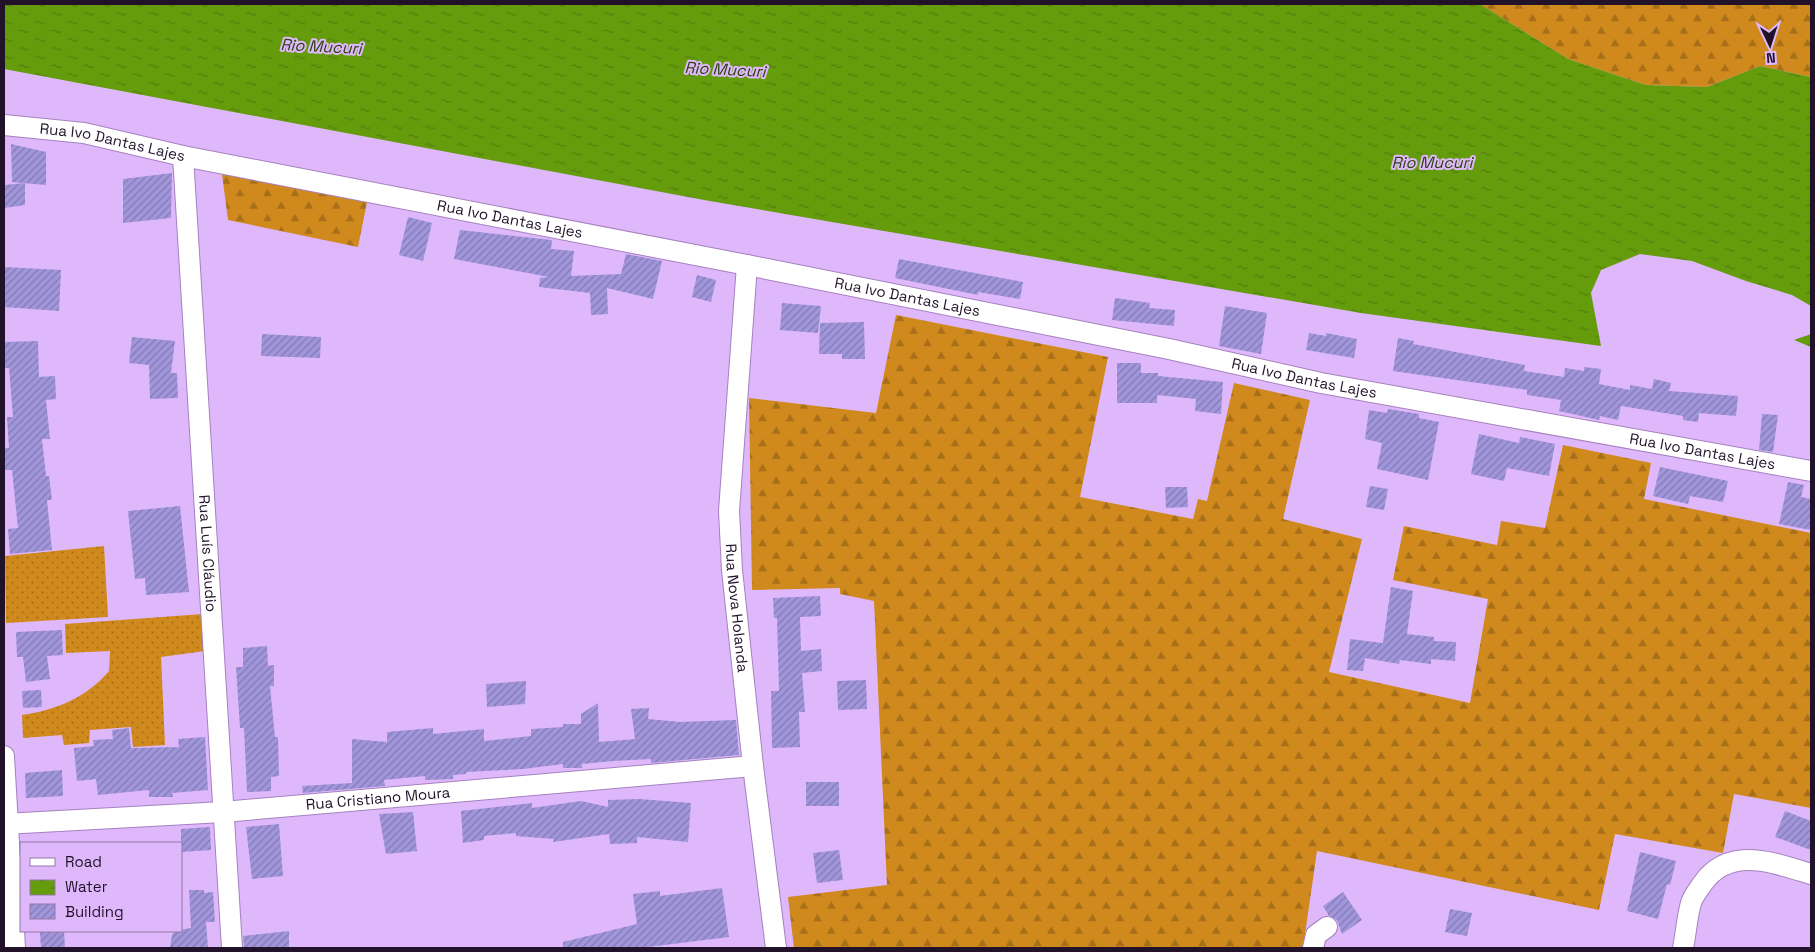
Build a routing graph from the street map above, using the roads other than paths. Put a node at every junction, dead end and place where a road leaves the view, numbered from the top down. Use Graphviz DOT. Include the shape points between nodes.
graph roads {
  1 [pos="4,125"];
  2 [pos="183,156"];
  3 [pos="747,265"];
  4 [pos="1811,471"];
  5 [pos="4,756"];
  6 [pos="753,766"];
  7 [pos="223,812"];
  8 [pos="6,824"];
  9 [pos="1811,874"];
  10 [pos="1327,927"];
  11 [pos="15,948"];
  12 [pos="232,948"];
  13 [pos="776,948"];
  14 [pos="1313,948"];
  15 [pos="1683,948"];
  1 -- 2 [label="street, Rua Ivo Dantas Lajes" via="84,133"];
  2 -- 3 [label="street, Rua Ivo Dantas Lajes"];
  2 -- 7 [label="street, Rua Luís Cláudio"];
  3 -- 4 [label="street, Rua Ivo Dantas Lajes" via="1169,349 1321,383"];
  3 -- 6 [label="street, Rua Nova Holanda" via="729,510 732,570"];
  5 -- 8 [label="street"];
  6 -- 7 [label="street, Rua Cristiano Moura"];
  6 -- 13 [label="street, Rua Nova Holanda"];
  7 -- 8 [label="street, Rua Cristiano Moura"];
  7 -- 12 [label="street, Rua Luís Cláudio"];
  8 -- 11 [label="street"];
  9 -- 15 [label="street" via="1745,859 1732,860 1720,866 1691,900"];
  10 -- 14 [label="street" via="1316,935"];
}
